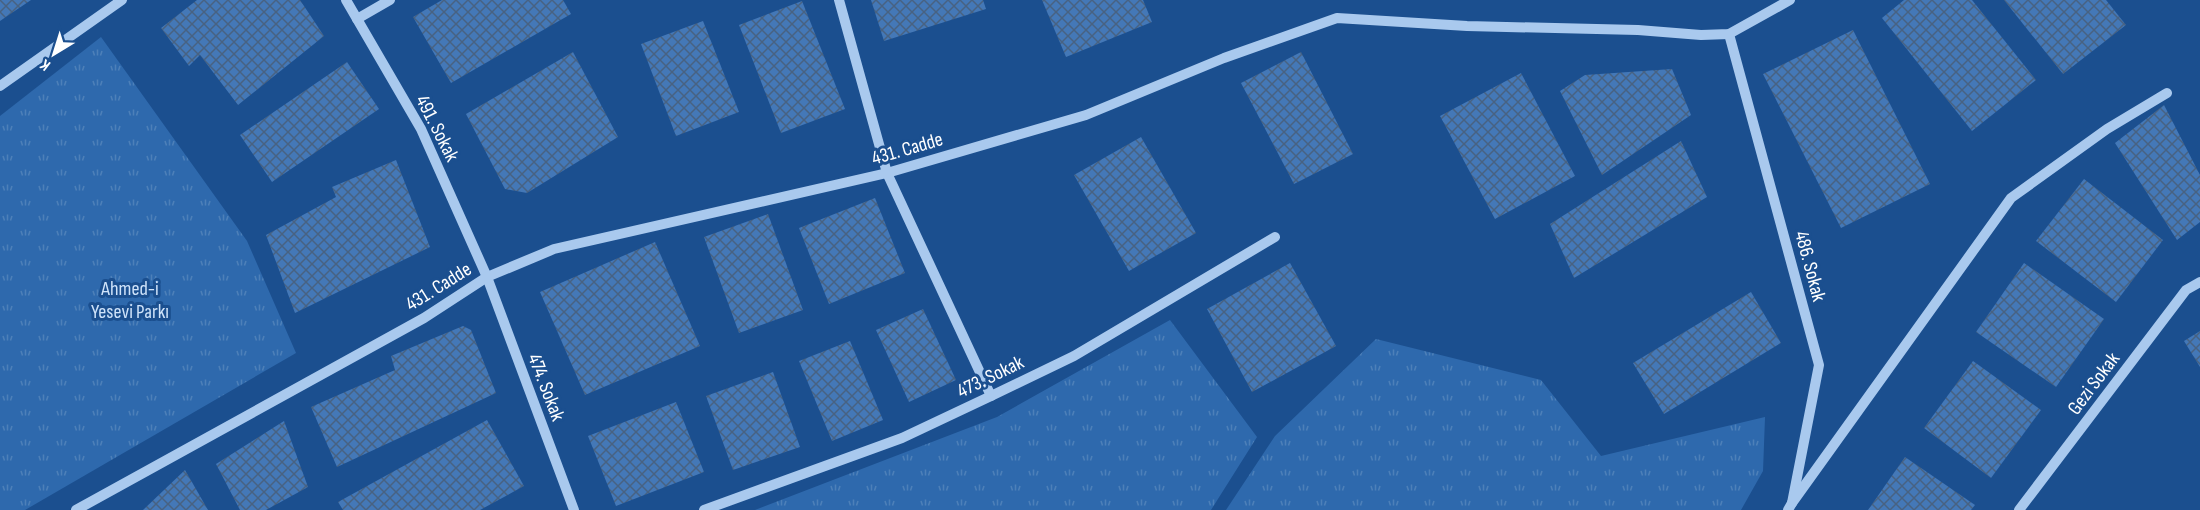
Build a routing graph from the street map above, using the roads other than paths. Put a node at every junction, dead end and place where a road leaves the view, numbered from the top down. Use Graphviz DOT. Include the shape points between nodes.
graph roads {
  1 [pos="122,0"];
  2 [pos="346,0"];
  3 [pos="390,0"];
  4 [pos="839,0"];
  5 [pos="1790,0"];
  6 [pos="357,19"];
  7 [pos="1729,34"];
  8 [pos="0,86"];
  9 [pos="2167,93"];
  10 [pos="887,173"];
  11 [pos="1275,237"];
  12 [pos="487,277"];
  13 [pos="2200,282"];
  14 [pos="991,396"];
  15 [pos="1790,507"];
  16 [pos="76,510"];
  17 [pos="574,510"];
  18 [pos="704,510"];
  19 [pos="2019,510"];
  1 -- 8 [label="street"];
  2 -- 6 [label="street, 491. Sokak"];
  3 -- 6 [label="street"];
  4 -- 10 [label="street"];
  5 -- 7 [label="street, 431. Cadde"];
  6 -- 12 [label="street, 491. Sokak" via="421,129"];
  7 -- 10 [label="street, 431. Cadde" via="1337,18 1224,58 1086,115"];
  7 -- 15 [label="street, 486. Sokak" via="1819,365"];
  9 -- 15 [label="street" via="2107,129 2011,198"];
  10 -- 12 [label="street, 431. Cadde" via="554,249"];
  10 -- 14 [label="street"];
  11 -- 14 [label="street, 473. Sokak" via="1074,356"];
  12 -- 16 [label="street, 431. Cadde" via="424,318"];
  12 -- 17 [label="street, 474. Sokak"];
  13 -- 19 [label="street, Gezi Sokak" via="2186,290"];
  14 -- 18 [label="street, 473. Sokak" via="902,438"];
}
